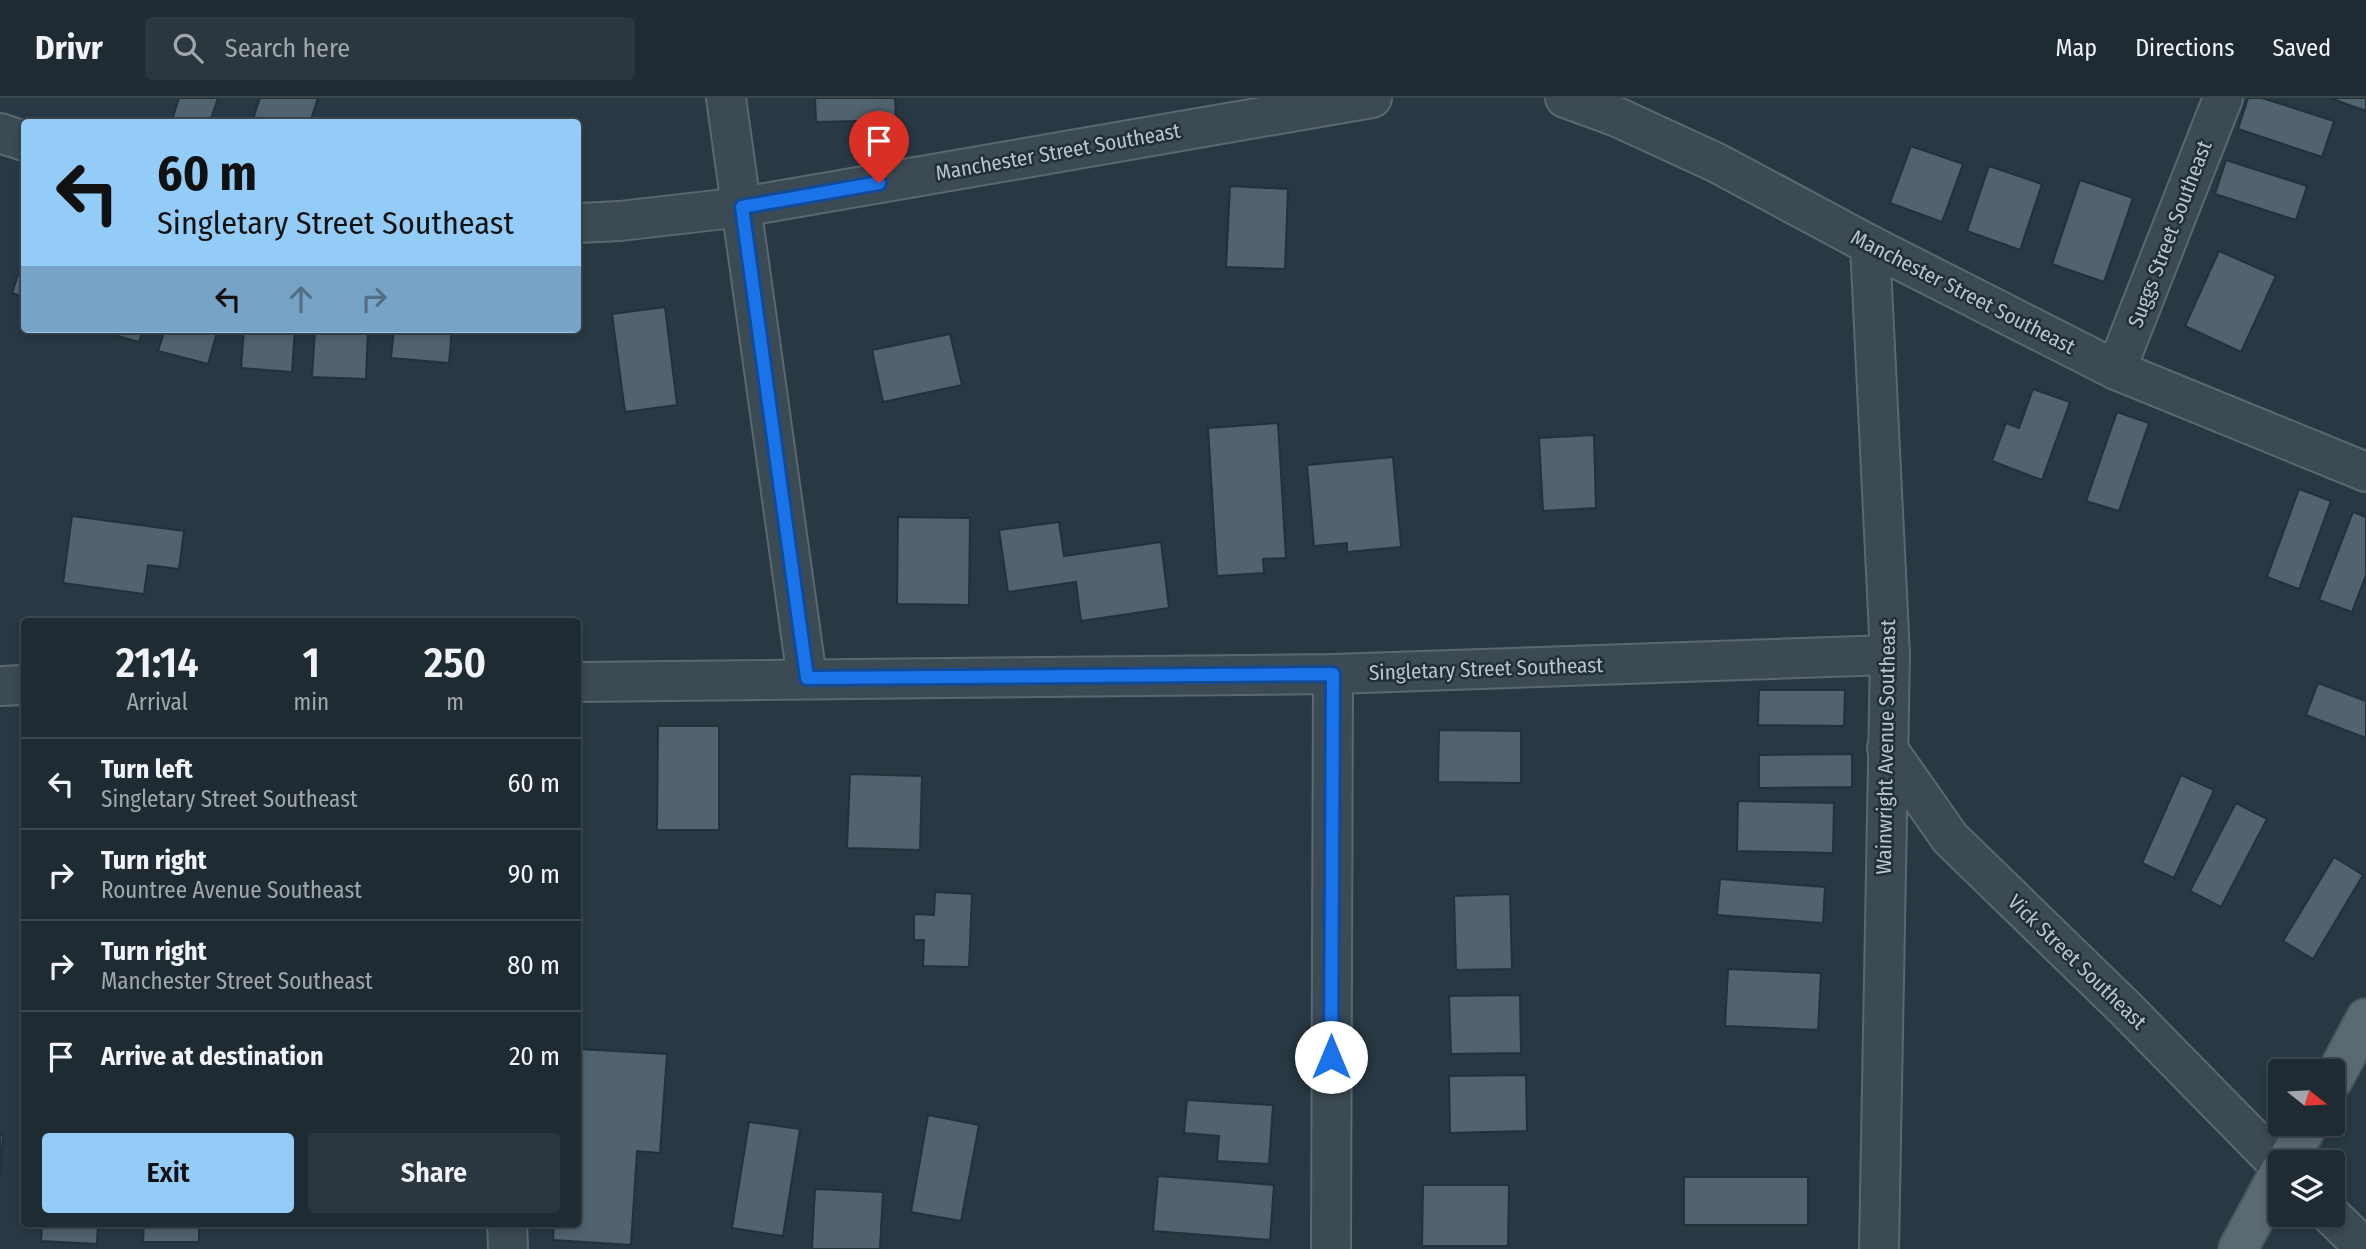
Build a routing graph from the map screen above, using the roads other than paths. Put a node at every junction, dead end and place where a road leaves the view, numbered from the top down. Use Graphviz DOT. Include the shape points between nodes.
graph roads {
  1 [pos="726,98"];
  2 [pos="1372,98"];
  3 [pos="1566,98"];
  4 [pos="2223,98"];
  5 [pos="0,133"];
  6 [pos="21,140"];
  7 [pos="742,207"];
  8 [pos="581,223"];
  9 [pos="1870,245"];
  10 [pos="2116,370"];
  11 [pos="2366,472"];
  12 [pos="1890,654"];
  13 [pos="1333,674"];
  14 [pos="807,678"];
  15 [pos="581,682"];
  16 [pos="0,685"];
  17 [pos="21,685"];
  18 [pos="1887,748"];
  19 [pos="2366,1018"];
  20 [pos="2344,1059"];
  21 [pos="2268,1156"];
  22 [pos="2268,1191"];
  23 [pos="507,1227"];
  24 [pos="2343,1227"];
  25 [pos="508,1249"];
  26 [pos="1331,1249"];
  27 [pos="1879,1249"];
  28 [pos="2238,1249"];
  29 [pos="2366,1249"];
  1 -- 7 [label="street"];
  2 -- 7 [label="street, Manchester Street Southeast"];
  3 -- 9 [label="street, Manchester Street Southeast" via="1717,163"];
  4 -- 10 [label="street, Suggs Street Southeast"];
  5 -- 6 [label="street"];
  7 -- 8 [label="street, Manchester Street Southeast"];
  7 -- 14 [label="street"];
  9 -- 10 [label="street, Manchester Street Southeast"];
  9 -- 12 [label="street, Wainwright Avenue Southeast"];
  10 -- 11 [label="street, Manchester Street Southeast"];
  12 -- 13 [label="street, Singletary Street Southeast"];
  12 -- 18 [label="street, Wainwright Avenue Southeast"];
  13 -- 14 [label="street, Singletary Street Southeast"];
  13 -- 26 [label="street"];
  14 -- 15 [label="street, Singletary Street Southeast"];
  16 -- 17 [label="street"];
  18 -- 21 [label="street, Vick Street Southeast" via="1950,838"];
  18 -- 27 [label="street, Wainwright Avenue Southeast"];
  19 -- 20 [label="main road"];
  22 -- 28 [label="main road"];
  23 -- 25 [label="street"];
  24 -- 29 [label="street"];
}
